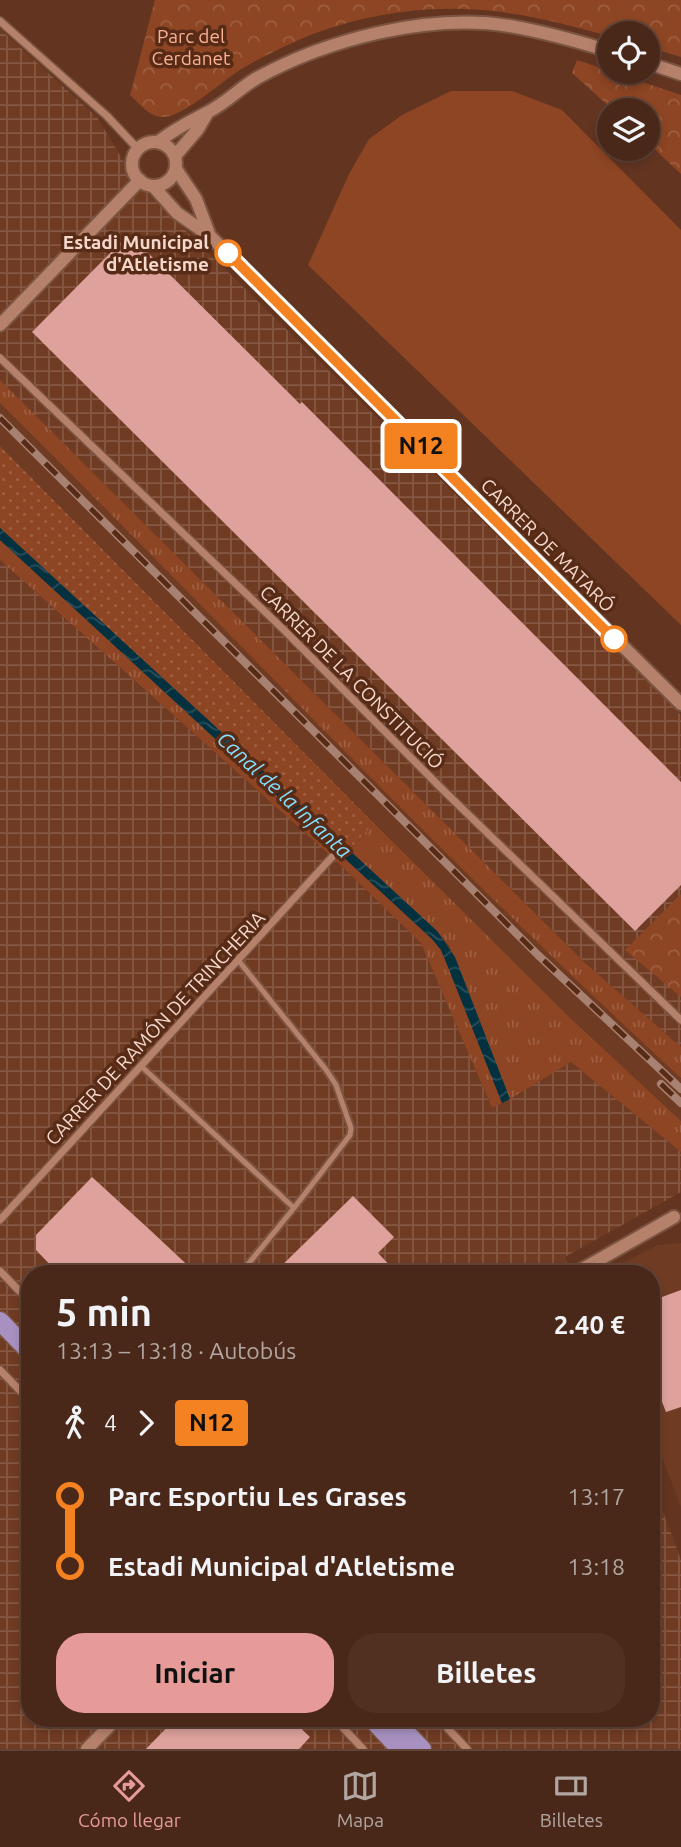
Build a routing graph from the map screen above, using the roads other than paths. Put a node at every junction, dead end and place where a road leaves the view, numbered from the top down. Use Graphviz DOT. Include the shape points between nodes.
graph roads {
  1 [pos="0,21"];
  2 [pos="597,47"];
  3 [pos="660,67"];
  4 [pos="681,74"];
  5 [pos="209,112"];
  6 [pos="158,142"];
  7 [pos="138,149"];
  8 [pos="176,162"];
  9 [pos="140,180"];
  10 [pos="153,186"];
  11 [pos="210,236"];
  12 [pos="0,325"];
  13 [pos="0,358"];
  14 [pos="681,704"];
  15 [pos="332,857"];
  16 [pos="238,960"];
  17 [pos="681,1020"];
  18 [pos="141,1066"];
  19 [pos="294,1208"];
  20 [pos="674,1217"];
  21 [pos="0,1220"];
  22 [pos="247,1265"];
  23 [pos="590,1265"];
  24 [pos="0,1271"];
  25 [pos="21,1293"];
  26 [pos="0,1321"];
  27 [pos="21,1343"];
  28 [pos="0,1370"];
  29 [pos="21,1392"];
  30 [pos="109,1727"];
  31 [pos="342,1727"];
  32 [pos="379,1727"];
  33 [pos="401,1727"];
  34 [pos="445,1727"];
  35 [pos="88,1749"];
  36 [pos="363,1749"];
  37 [pos="400,1749"];
  38 [pos="422,1749"];
  39 [pos="467,1749"];
  1 -- 7 [label="street"];
  2 -- 5 [label="street" via="508,26 417,26 352,38 311,53 256,79"];
  3 -- 4 [label="street"];
  5 -- 6 [label="street" via="183,123"];
  5 -- 8 [label="street"];
  6 -- 7 [label="street"];
  6 -- 8 [label="street" via="168,146"];
  7 -- 9 [label="street" via="132,165"];
  8 -- 10 [label="street" via="167,182"];
  8 -- 11 [label="street, CARRER DE MATARÓ"];
  9 -- 10 [label="street"];
  9 -- 12 [label="street"];
  10 -- 11 [label="street, CARRER DE MATARÓ" via="177,214"];
  11 -- 14 [label="street, CARRER DE MATARÓ"];
  13 -- 17 [label="street, CARRER DE LA CONSTITUCIÓ"];
  15 -- 16 [label="street, CARRER DE RAMÓN DE TRINCHERIA"];
  16 -- 18 [label="street, CARRER DE RAMÓN DE TRINCHERIA"];
  16 -- 19 [label="lane" via="327,1071 351,1128"];
  18 -- 19 [label="lane"];
  18 -- 21 [label="street, CARRER DE RAMÓN DE TRINCHERIA"];
  19 -- 22 [label="lane"];
  20 -- 23 [label="street"];
  24 -- 25 [label="street"];
  26 -- 27 [label="main road"];
  28 -- 29 [label="street"];
  30 -- 35 [label="street"];
  31 -- 36 [label="street"];
  32 -- 37 [label="main road"];
  33 -- 38 [label="main road"];
  34 -- 39 [label="street"];
}
